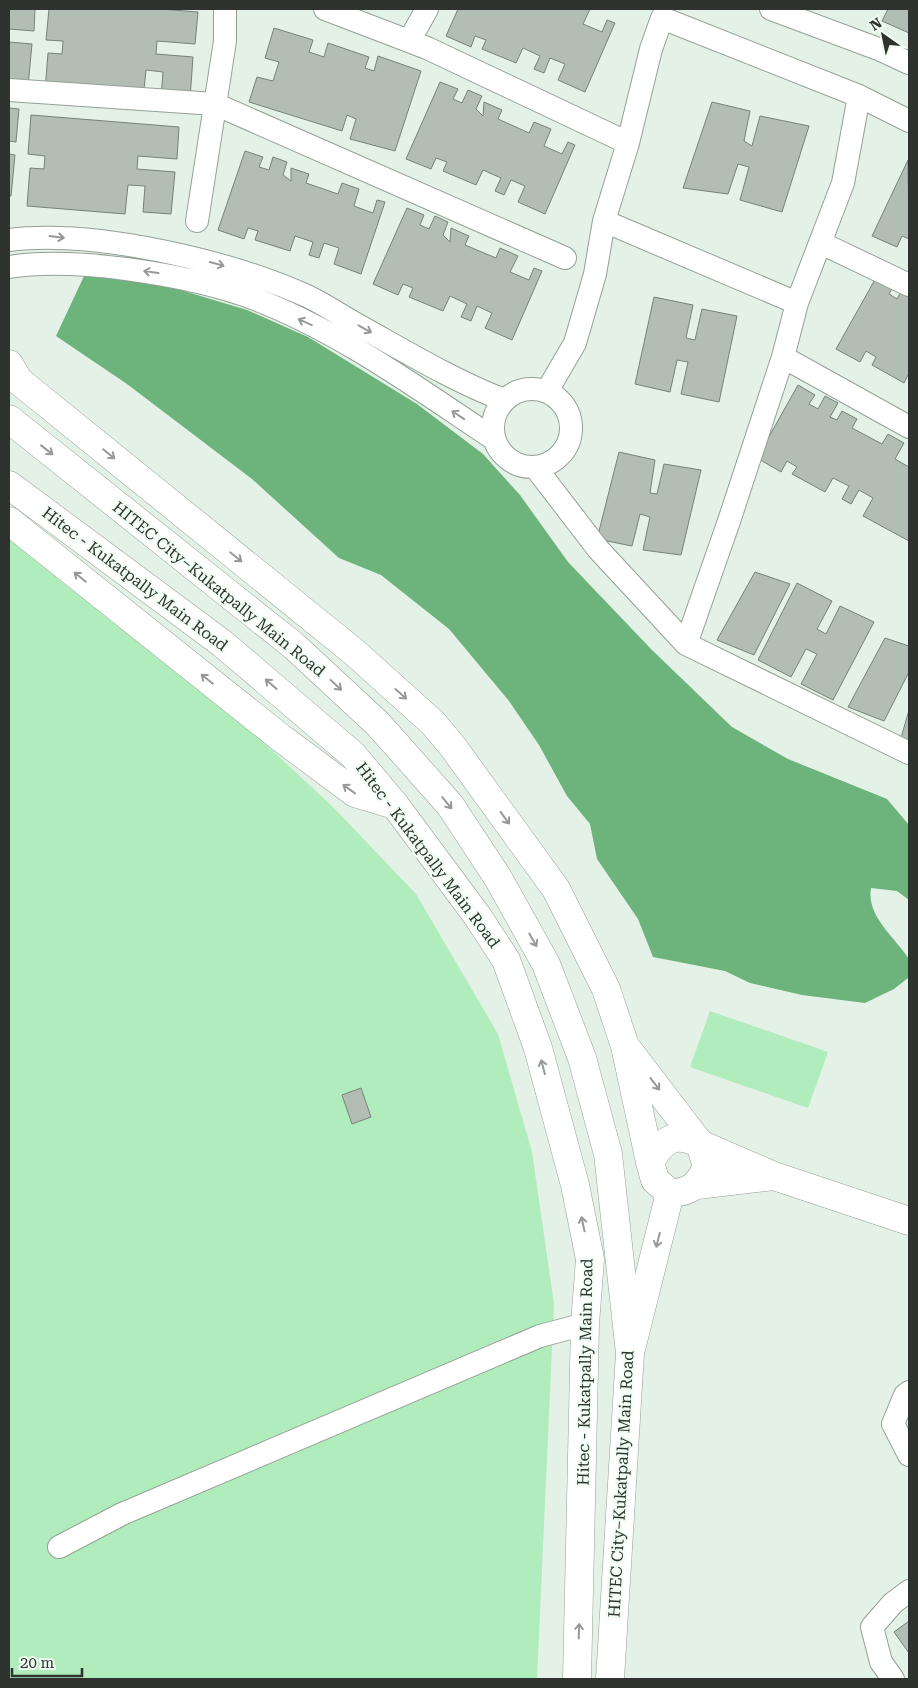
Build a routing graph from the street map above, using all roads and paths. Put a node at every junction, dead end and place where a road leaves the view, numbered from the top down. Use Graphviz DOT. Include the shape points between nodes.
graph roads {
  1 [pos="225,9"];
  2 [pos="326,9"];
  3 [pos="427,9"];
  4 [pos="771,9"];
  5 [pos="409,41"];
  6 [pos="909,63"];
  7 [pos="9,90"];
  8 [pos="859,96"];
  9 [pos="215,104"];
  10 [pos="909,121"];
  11 [pos="628,143"];
  12 [pos="197,221"];
  13 [pos="604,221"];
  14 [pos="9,240"];
  15 [pos="821,243"];
  16 [pos="565,258"];
  17 [pos="9,267"];
  18 [pos="909,284"];
  19 [pos="797,303"];
  20 [pos="782,357"];
  21 [pos="9,364"];
  22 [pos="547,391"];
  23 [pos="504,400"];
  24 [pos="9,420"];
  25 [pos="909,427"];
  26 [pos="494,439"];
  27 [pos="535,467"];
  28 [pos="9,485"];
  29 [pos="9,521"];
  30 [pos="686,644"];
  31 [pos="909,753"];
  32 [pos="394,805"];
  33 [pos="625,1046"];
  34 [pos="700,1144"];
  35 [pos="650,1162"];
  36 [pos="774,1176"];
  37 [pos="697,1185"];
  38 [pos="670,1193"];
  39 [pos="909,1221"];
  40 [pos="585,1324"];
  41 [pos="630,1353"];
  42 [pos="909,1392"];
  43 [pos="909,1455"];
  44 [pos="59,1547"];
  45 [pos="909,1591"];
  46 [pos="577,1679"];
  47 [pos="610,1679"];
  48 [pos="893,1679"];
  1 -- 9 [label="street" via="225,40"];
  2 -- 5 [label="street"];
  3 -- 5 [label="street"];
  4 -- 6 [label="street"];
  5 -- 11 [label="street"];
  7 -- 9 [label="street"];
  8 -- 10 [label="street"];
  8 -- 11 [label="street" via="662,18"];
  8 -- 15 [label="street" via="843,183"];
  9 -- 12 [label="street"];
  9 -- 16 [label="street"];
  11 -- 13 [label="street"];
  13 -- 19 [label="street"];
  13 -- 22 [label="street" via="594,274 575,343"];
  14 -- 23 [label="street, one-way" via="49,236 125,245 219,264 307,296 450,377"];
  15 -- 18 [label="street"];
  15 -- 19 [label="street"];
  26 -- 17 [label="street, one-way" via="316,326 254,299 175,276 91,264"];
  19 -- 20 [label="street"];
  20 -- 25 [label="street"];
  20 -- 30 [label="street"];
  21 -- 33 [label="main road, one-way" via="19,381 354,652 433,723 556,889 606,990"];
  22 -- 23 [label="street" via="524,389"];
  22 -- 27 [label="street" via="566,408 571,434 559,456 548,464"];
  23 -- 26 [label="street" via="494,418"];
  24 -- 41 [label="main road, HITEC City–Kukatpally Main Road, one-way" via="294,646 378,724 450,805 498,878 546,964 582,1058 608,1154"];
  26 -- 27 [label="street" via="510,460 522,466"];
  27 -- 30 [label="street" via="598,549"];
  32 -- 28 [label="main road, Hitec - Kukatpally Main Road, one-way" via="353,754 223,644"];
  32 -- 29 [label="main road, one-way" via="355,793"];
  30 -- 31 [label="street"];
  40 -- 32 [label="main road, Hitec - Kukatpally Main Road, one-way" via="590,1259 576,1194 538,1048 506,960"];
  33 -- 34 [label="main road, one-way"];
  33 -- 35 [label="main road"];
  34 -- 35 [label="main road" via="686,1138 669,1139 658,1147"];
  34 -- 36 [label="main road"];
  34 -- 37 [label="main road" via="707,1166"];
  35 -- 38 [label="main road" via="655,1180"];
  36 -- 37 [label="main road"];
  36 -- 39 [label="main road"];
  37 -- 38 [label="main road" via="680,1193"];
  38 -- 41 [label="main road, one-way"];
  40 -- 44 [label="street" via="540,1336 122,1514"];
  46 -- 40 [label="main road, Hitec - Kukatpally Main Road, one-way"];
  41 -- 47 [label="main road, HITEC City–Kukatpally Main Road"];
  42 -- 43 [label="street" via="893,1424"];
  45 -- 48 [label="street" via="893,1603 872,1627 881,1662"];
}
